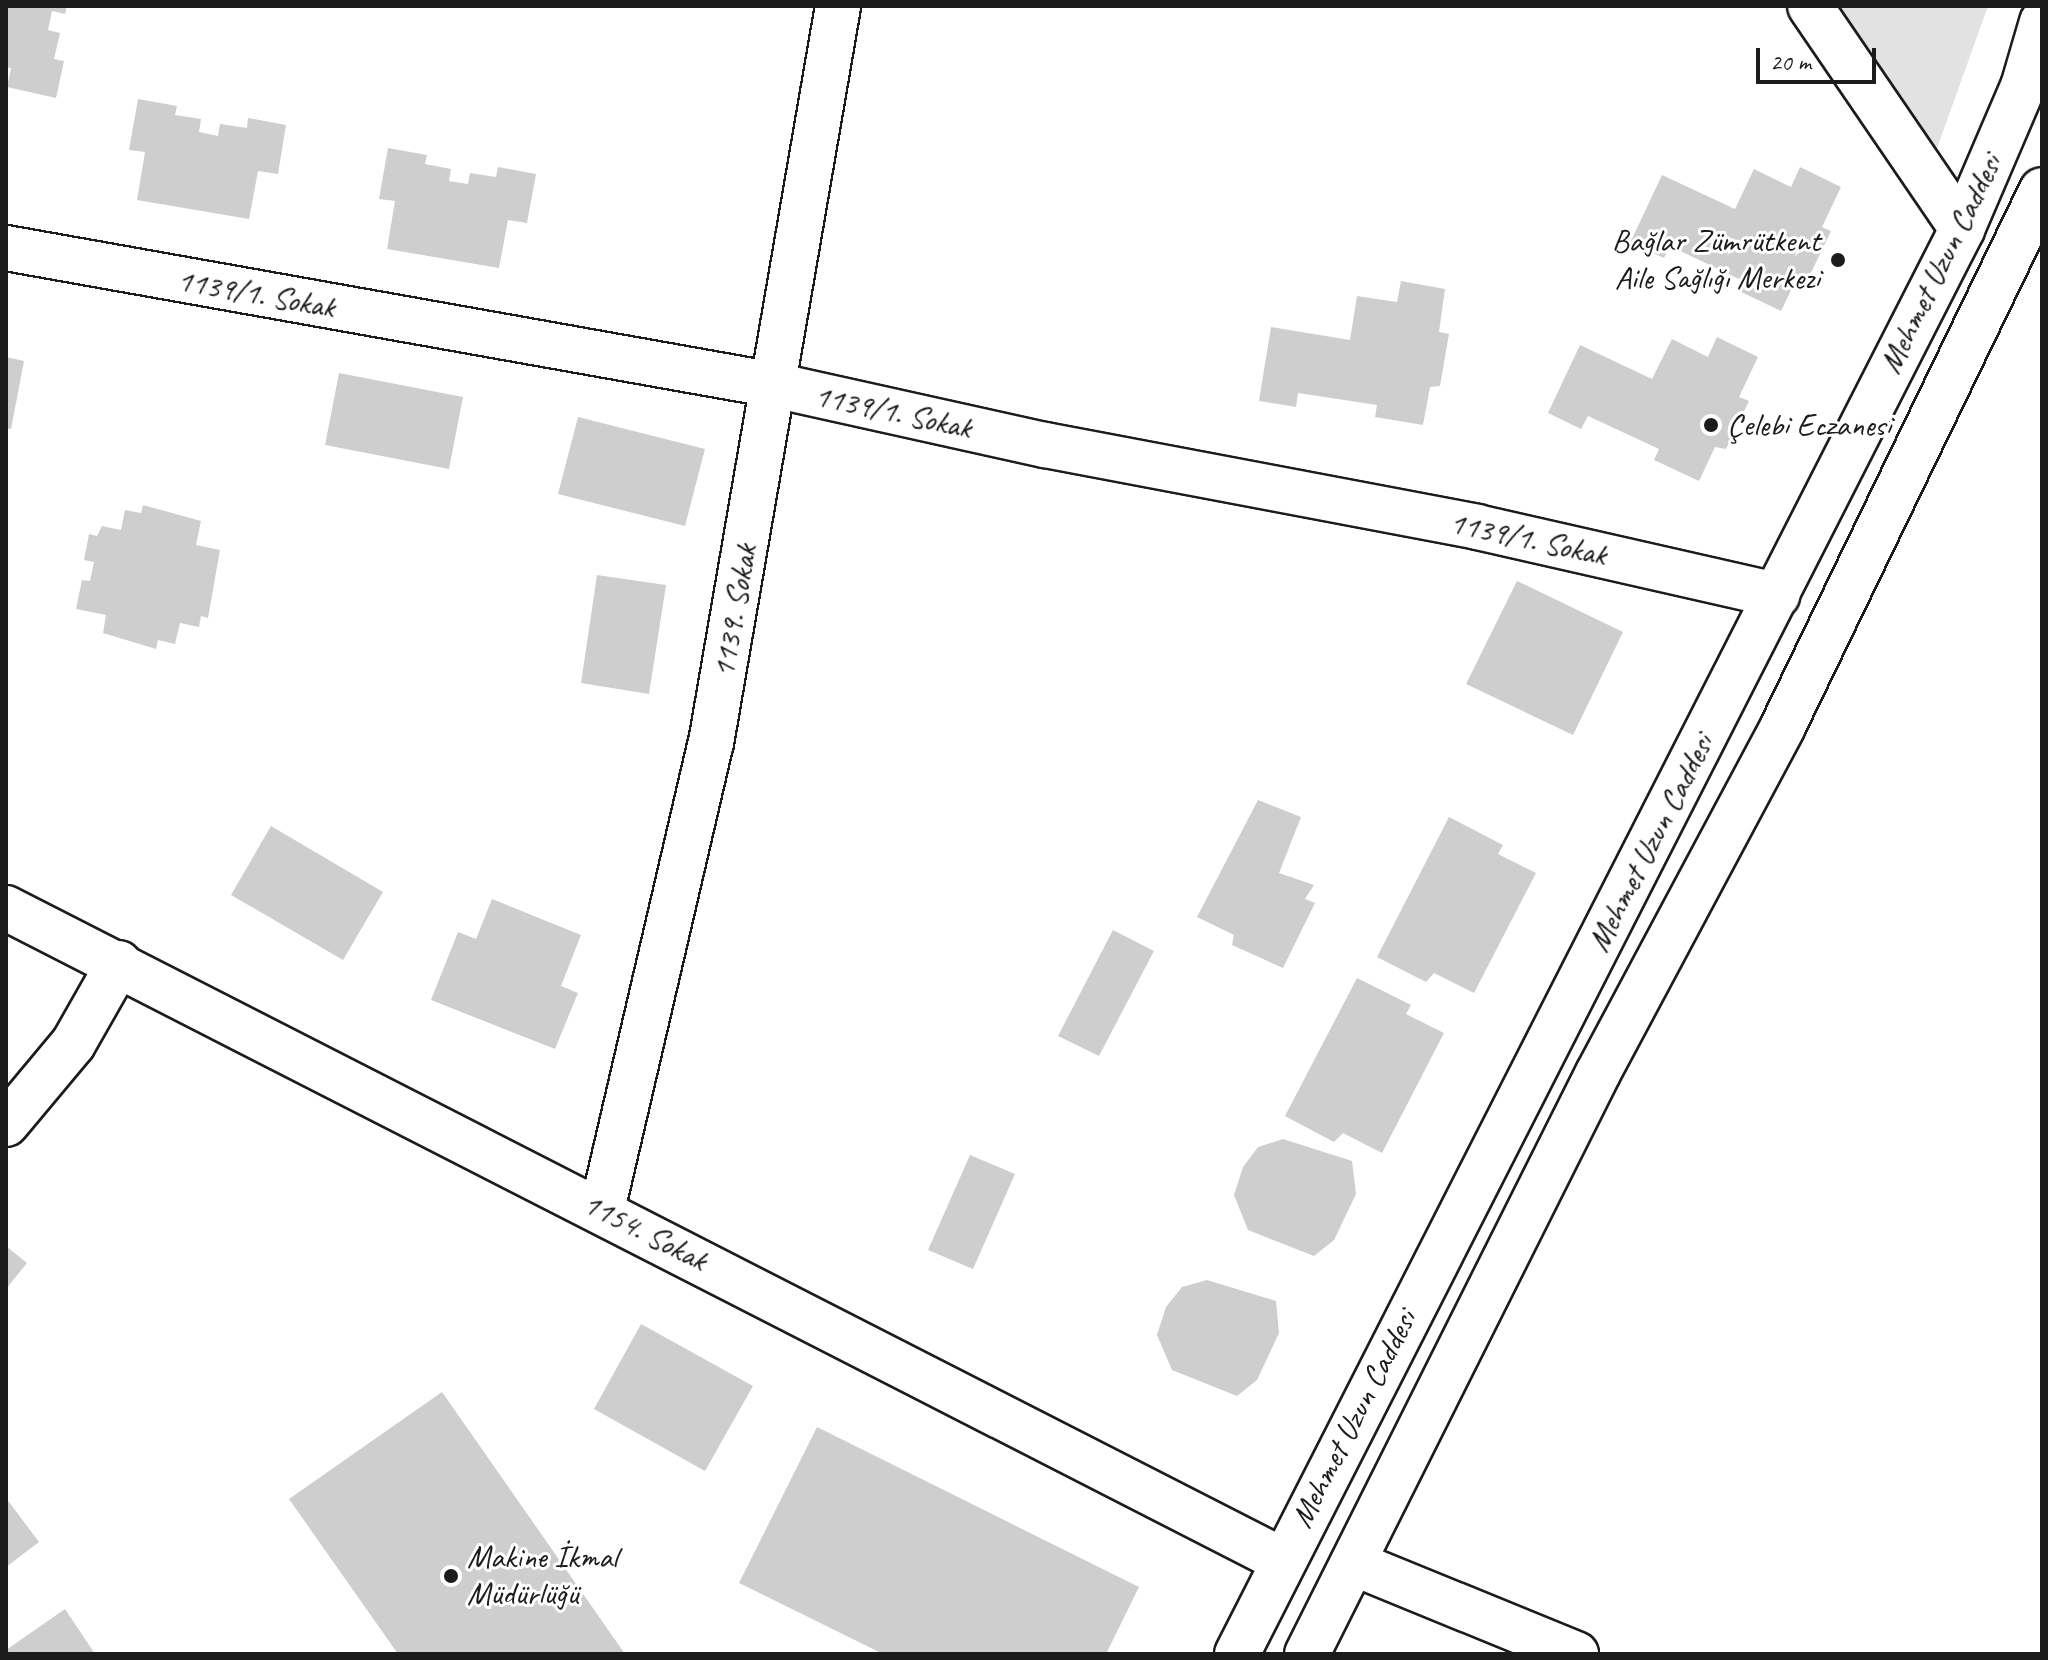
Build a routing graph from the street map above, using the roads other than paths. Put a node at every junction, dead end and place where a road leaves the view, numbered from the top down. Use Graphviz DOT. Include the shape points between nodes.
graph roads {
  1 [pos="838,6"];
  2 [pos="1810,6"];
  3 [pos="2042,22"];
  4 [pos="2042,190"];
  5 [pos="1962,229"];
  6 [pos="6,248"];
  7 [pos="774,385"];
  8 [pos="1777,595"];
  9 [pos="6,908"];
  10 [pos="119,963"];
  11 [pos="6,1124"];
  12 [pos="602,1210"];
  13 [pos="1282,1560"];
  14 [pos="1353,1563"];
  15 [pos="1237,1654"];
  16 [pos="1307,1654"];
  17 [pos="1576,1654"];
  1 -- 7 [label="street, 1139. Sokak"];
  2 -- 5 [label="street"];
  3 -- 5 [label="street, Mehmet Uzun Caddesi" via="2023,87"];
  4 -- 14 [label="street" via="1783,726 1598,1073"];
  5 -- 8 [label="street, Mehmet Uzun Caddesi"];
  6 -- 7 [label="street, 1139/1. Sokak"];
  7 -- 8 [label="street, 1139/1. Sokak" via="1045,445 1477,527"];
  7 -- 12 [label="street, 1139. Sokak" via="711,743"];
  8 -- 13 [label="street, Mehmet Uzun Caddesi"];
  9 -- 10 [label="street, 1154. Sokak"];
  10 -- 11 [label="street" via="73,1044"];
  10 -- 12 [label="street, 1154. Sokak"];
  12 -- 13 [label="street, 1154. Sokak"];
  13 -- 15 [label="street, Mehmet Uzun Caddesi"];
  14 -- 16 [label="street"];
  14 -- 17 [label="street"];
}
